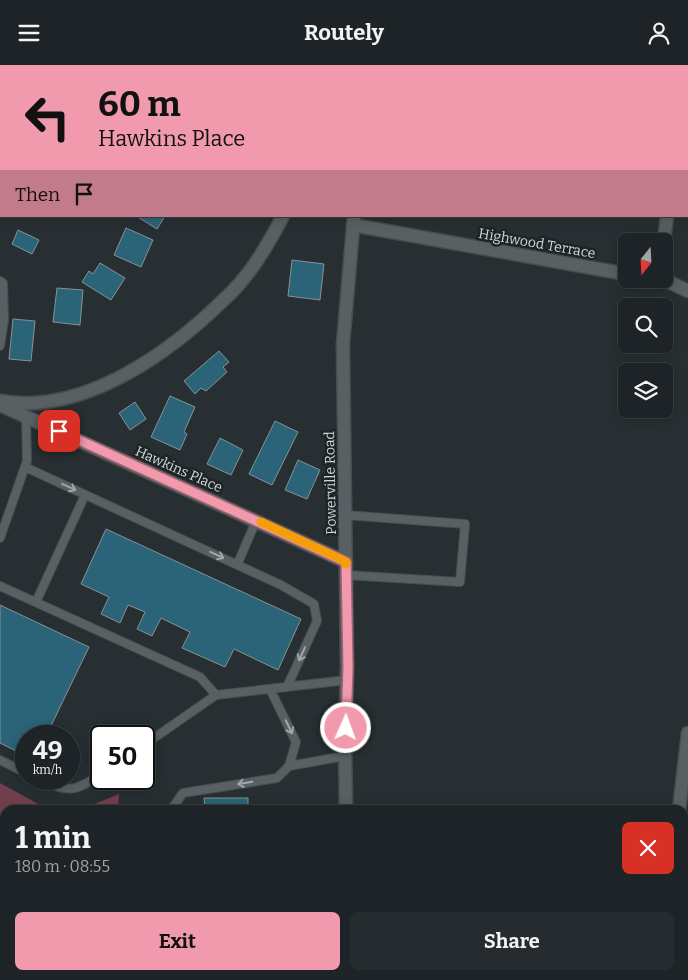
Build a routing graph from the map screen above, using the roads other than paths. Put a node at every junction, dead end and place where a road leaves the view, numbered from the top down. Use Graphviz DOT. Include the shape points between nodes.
graph roads {
  1 [pos="282,217"];
  2 [pos="667,217"];
  3 [pos="353,221"];
  4 [pos="665,233"];
  5 [pos="618,272"];
  6 [pos="0,281"];
  7 [pos="673,284"];
  8 [pos="688,291"];
  9 [pos="0,346"];
  10 [pos="0,401"];
  11 [pos="0,405"];
  12 [pos="26,416"];
  13 [pos="25,467"];
  14 [pos="85,495"];
  15 [pos="345,515"];
  16 [pos="256,521"];
  17 [pos="0,538"];
  18 [pos="346,562"];
  19 [pos="237,565"];
  20 [pos="346,575"];
  21 [pos="0,586"];
  22 [pos="36,602"];
  23 [pos="347,680"];
  24 [pos="287,687"];
  25 [pos="270,689"];
  26 [pos="216,695"];
  27 [pos="688,733"];
  28 [pos="155,737"];
  29 [pos="345,756"];
  30 [pos="0,760"];
  31 [pos="289,766"];
  32 [pos="15,768"];
  33 [pos="175,805"];
  34 [pos="346,805"];
  35 [pos="680,805"];
  1 -- 10 [label="street" via="240,284 164,351 94,389 54,400"];
  2 -- 4 [label="street"];
  3 -- 5 [label="street, Highwood Terrace"];
  3 -- 15 [label="street, Powerville Road" via="343,344"];
  6 -- 9 [label="lane" via="3,283 4,320"];
  7 -- 8 [label="street"];
  11 -- 12 [label="street, Hawkins Place"];
  12 -- 13 [label="lane"];
  12 -- 16 [label="street, Hawkins Place"];
  13 -- 14 [label="lane, one-way"];
  13 -- 17 [label="lane"];
  14 -- 19 [label="lane, one-way"];
  14 -- 22 [label="lane"];
  15 -- 18 [label="street, Powerville Road"];
  15 -- 20 [label="lane" via="465,524 460,582"];
  16 -- 18 [label="street, Hawkins Place"];
  16 -- 19 [label="lane"];
  18 -- 20 [label="street, Powerville Road"];
  19 -- 24 [label="lane, one-way" via="314,604 317,621"];
  20 -- 23 [label="street, Powerville Road"];
  21 -- 22 [label="lane"];
  22 -- 26 [label="lane" via="200,677"];
  23 -- 24 [label="lane"];
  23 -- 29 [label="street, Powerville Road"];
  24 -- 25 [label="lane"];
  25 -- 26 [label="lane"];
  25 -- 31 [label="lane, one-way" via="296,742"];
  26 -- 28 [label="lane"];
  27 -- 35 [label="street"];
  29 -- 31 [label="lane"];
  29 -- 34 [label="street, Powerville Road"];
  30 -- 32 [label="lane"];
  31 -- 33 [label="lane, one-way" via="277,778 183,793"];
}
